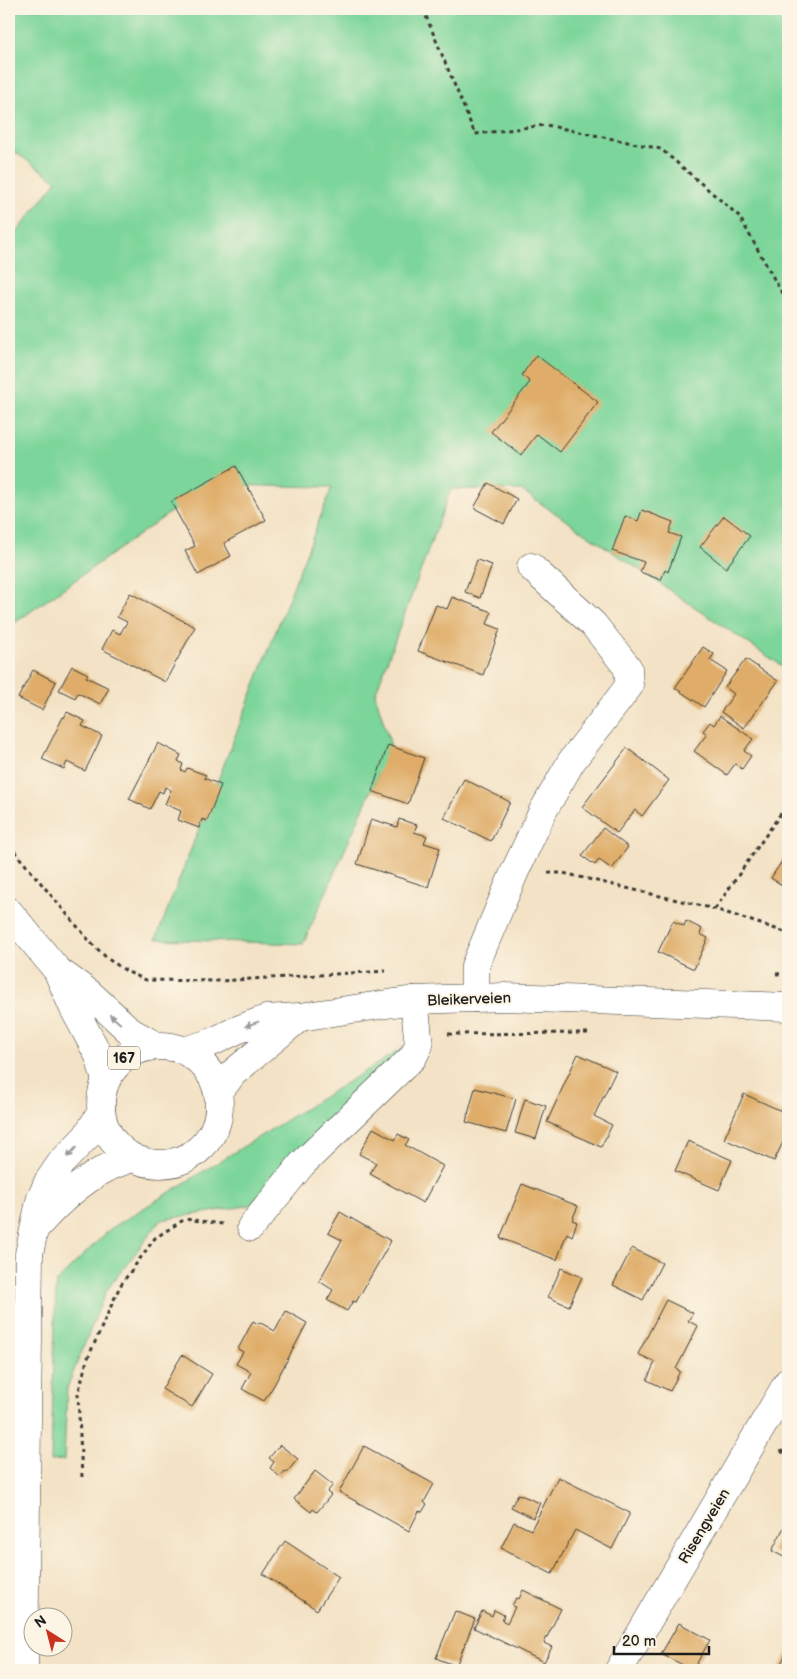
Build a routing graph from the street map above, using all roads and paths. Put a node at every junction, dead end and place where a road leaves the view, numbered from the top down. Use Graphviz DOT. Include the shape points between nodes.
graph roads {
  1 [pos="423,9"];
  2 [pos="788,304"];
  3 [pos="531,568"];
  4 [pos="788,803"];
  5 [pos="9,845"];
  6 [pos="515,871"];
  7 [pos="715,909"];
  8 [pos="9,912"];
  9 [pos="788,933"];
  10 [pos="57,970"];
  11 [pos="386,971"];
  12 [pos="475,998"];
  13 [pos="414,1000"];
  14 [pos="788,1008"];
  15 [pos="300,1017"];
  16 [pos="594,1033"];
  17 [pos="417,1034"];
  18 [pos="156,1046"];
  19 [pos="184,1051"];
  20 [pos="106,1081"];
  21 [pos="218,1093"];
  22 [pos="101,1113"];
  23 [pos="132,1158"];
  24 [pos="251,1227"];
  25 [pos="36,1228"];
  26 [pos="788,1382"];
  27 [pos="82,1476"];
  28 [pos="17,1562"];
  29 [pos="24,1670"];
  30 [pos="619,1670"];
  1 -- 2 [label="path" via="475,134 546,125 662,149 740,216"];
  3 -- 6 [label="main road" via="593,624 628,668 629,686 571,762 543,811"];
  4 -- 7 [label="path"];
  5 -- 11 [label="path" via="92,944 108,959 146,980 219,981"];
  6 -- 7 [label="path" via="563,873"];
  6 -- 12 [label="main road" via="475,966"];
  7 -- 9 [label="path"];
  8 -- 10 [label="main road, 167"];
  18 -- 10 [label="main road, 167, one-way" via="131,1032 89,993"];
  10 -- 20 [label="main road, 167" via="99,1056"];
  12 -- 13 [label="main road, Bleikerveien"];
  12 -- 14 [label="main road, Bleikerveien"];
  13 -- 15 [label="main road"];
  13 -- 17 [label="main road, Bleikerveien"];
  15 -- 19 [label="main road, one-way" via="266,1019"];
  15 -- 21 [label="main road" via="233,1073"];
  16 -- 17 [label="path"];
  17 -- 24 [label="main road, Bleikerveien" via="419,1045 413,1057 302,1164"];
  18 -- 19 [label="main road, 167"];
  18 -- 20 [label="main road, 167" via="126,1057"];
  19 -- 21 [label="main road, 167" via="211,1075"];
  20 -- 22 [label="main road, 167"];
  21 -- 23 [label="main road, 167" via="216,1126 196,1152 181,1161 164,1165"];
  22 -- 23 [label="main road, 167" via="106,1130 117,1146"];
  22 -- 25 [label="main road, 167, one-way" via="86,1137 48,1182 40,1201"];
  23 -- 25 [label="main road, 167" via="106,1168 80,1186"];
  24 -- 27 [label="path" via="185,1219 155,1238 120,1286 87,1360 78,1394"];
  25 -- 28 [label="main road, 167" via="28,1284"];
  26 -- 30 [label="main road, Risengveien"];
  28 -- 29 [label="main road, 167"];
}
